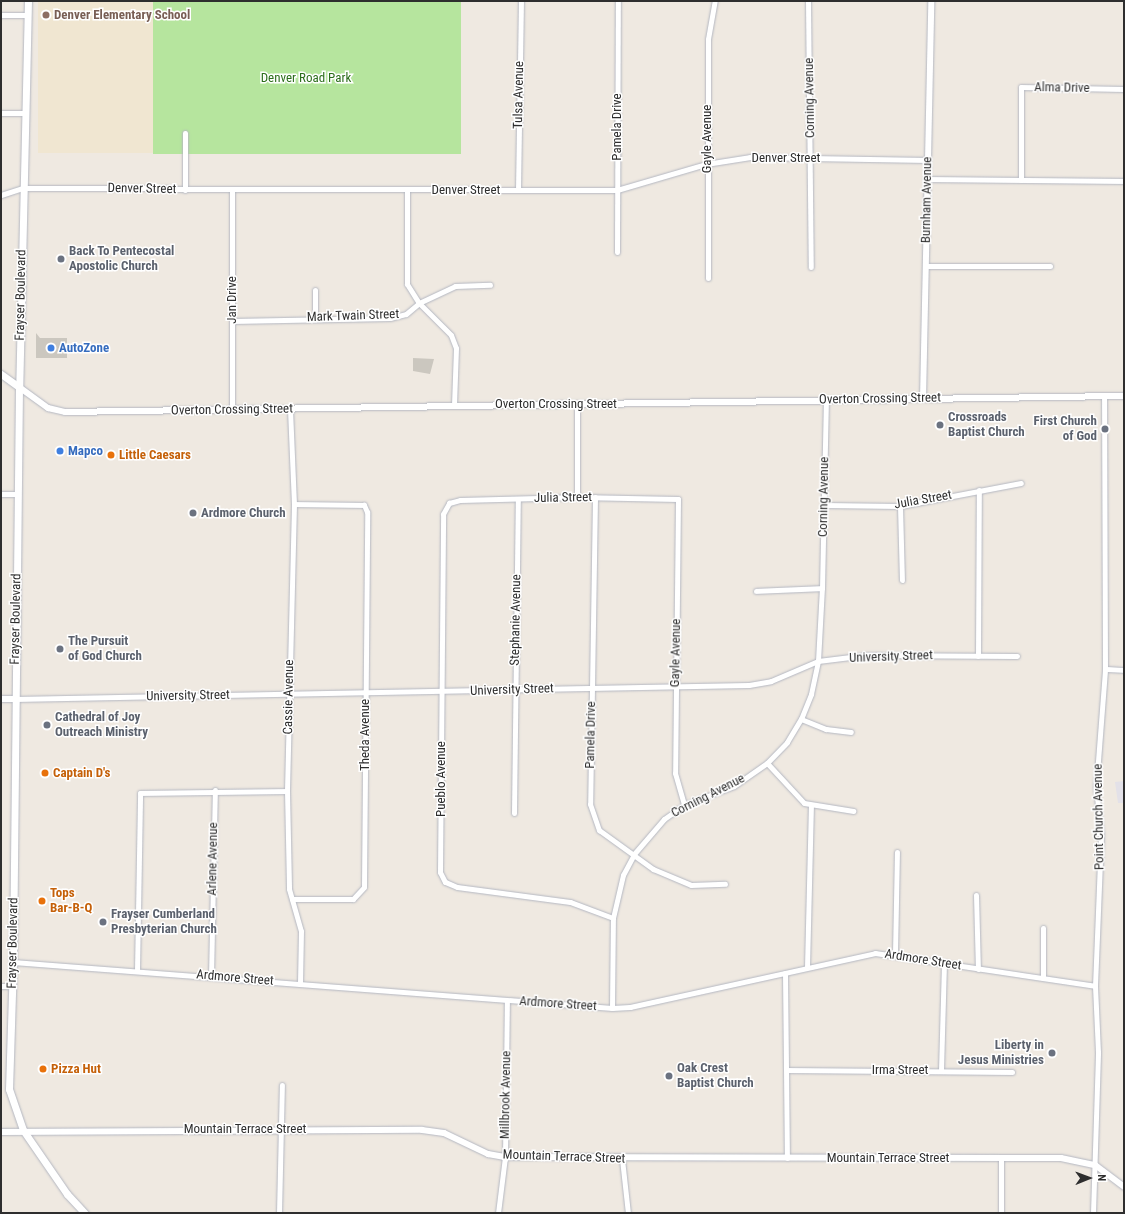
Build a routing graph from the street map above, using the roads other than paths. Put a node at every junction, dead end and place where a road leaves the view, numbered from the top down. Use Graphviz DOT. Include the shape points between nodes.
graph roads {
  1 [pos="28,1"];
  2 [pos="521,1"];
  3 [pos="618,1"];
  4 [pos="715,1"];
  5 [pos="808,1"];
  6 [pos="931,1"];
  7 [pos="1,15"];
  8 [pos="28,15"];
  9 [pos="1124,89"];
  10 [pos="1,113"];
  11 [pos="25,113"];
  12 [pos="185,133"];
  13 [pos="812,158"];
  14 [pos="928,160"];
  15 [pos="706,164"];
  16 [pos="926,179"];
  17 [pos="1021,180"];
  18 [pos="1124,181"];
  19 [pos="23,188"];
  20 [pos="185,190"];
  21 [pos="232,190"];
  22 [pos="407,190"];
  23 [pos="518,190"];
  24 [pos="617,190"];
  25 [pos="1,195"];
  26 [pos="617,252"];
  27 [pos="926,266"];
  28 [pos="1050,266"];
  29 [pos="811,268"];
  30 [pos="708,278"];
  31 [pos="490,285"];
  32 [pos="315,290"];
  33 [pos="419,303"];
  34 [pos="315,318"];
  35 [pos="232,321"];
  36 [pos="1,374"];
  37 [pos="19,387"];
  38 [pos="1124,396"];
  39 [pos="1104,397"];
  40 [pos="923,399"];
  41 [pos="826,400"];
  42 [pos="577,404"];
  43 [pos="454,405"];
  44 [pos="232,409"];
  45 [pos="290,409"];
  46 [pos="1021,483"];
  47 [pos="979,490"];
  48 [pos="1,494"];
  49 [pos="18,494"];
  50 [pos="577,497"];
  51 [pos="595,497"];
  52 [pos="678,499"];
  53 [pos="518,500"];
  54 [pos="294,504"];
  55 [pos="449,504"];
  56 [pos="824,505"];
  57 [pos="900,506"];
  58 [pos="902,580"];
  59 [pos="822,588"];
  60 [pos="756,590"];
  61 [pos="978,656"];
  62 [pos="1017,656"];
  63 [pos="818,661"];
  64 [pos="1105,668"];
  65 [pos="1124,670"];
  66 [pos="676,686"];
  67 [pos="592,687"];
  68 [pos="515,690"];
  69 [pos="365,692"];
  70 [pos="441,692"];
  71 [pos="289,694"];
  72 [pos="1,699"];
  73 [pos="14,699"];
  74 [pos="801,719"];
  75 [pos="851,732"];
  76 [pos="767,763"];
  77 [pos="215,790"];
  78 [pos="287,791"];
  79 [pos="684,805"];
  80 [pos="811,806"];
  81 [pos="853,812"];
  82 [pos="514,813"];
  83 [pos="897,852"];
  84 [pos="634,854"];
  85 [pos="725,884"];
  86 [pos="976,895"];
  87 [pos="292,899"];
  88 [pos="613,918"];
  89 [pos="1043,928"];
  90 [pos="895,954"];
  91 [pos="13,962"];
  92 [pos="944,962"];
  93 [pos="807,967"];
  94 [pos="978,968"];
  95 [pos="137,971"];
  96 [pos="785,973"];
  97 [pos="211,976"];
  98 [pos="1043,978"];
  99 [pos="300,984"];
  100 [pos="1,986"];
  101 [pos="12,986"];
  102 [pos="1095,986"];
  103 [pos="508,1001"];
  104 [pos="612,1008"];
  105 [pos="787,1070"];
  106 [pos="941,1070"];
  107 [pos="1012,1072"];
  108 [pos="282,1085"];
  109 [pos="281,1129"];
  110 [pos="23,1130"];
  111 [pos="1,1132"];
  112 [pos="505,1157"];
  113 [pos="787,1158"];
  114 [pos="1001,1158"];
  115 [pos="622,1159"];
  116 [pos="1095,1165"];
  117 [pos="1124,1187"];
  118 [pos="85,1213"];
  119 [pos="279,1213"];
  120 [pos="498,1213"];
  121 [pos="628,1213"];
  122 [pos="1001,1213"];
  123 [pos="1093,1213"];
  1 -- 8 [label="main road, Frayser Boulevard"];
  2 -- 23 [label="street, Tulsa Avenue"];
  3 -- 24 [label="street, Pamela Drive"];
  4 -- 15 [label="street, Gayle Avenue" via="708,39"];
  5 -- 13 [label="street, Corning Avenue"];
  6 -- 14 [label="street, Burnham Avenue"];
  7 -- 8 [label="street"];
  8 -- 11 [label="main road, Frayser Boulevard"];
  9 -- 17 [label="street, Alma Drive" via="1021,87"];
  10 -- 11 [label="street"];
  11 -- 19 [label="main road, Frayser Boulevard"];
  12 -- 20 [label="street"];
  13 -- 14 [label="street, Denver Street"];
  13 -- 15 [label="street, Denver Street" via="750,157"];
  13 -- 29 [label="street, Corning Avenue"];
  14 -- 16 [label="street, Burnham Avenue"];
  15 -- 24 [label="street, Denver Street"];
  15 -- 30 [label="street, Gayle Avenue"];
  16 -- 17 [label="street"];
  16 -- 27 [label="street, Burnham Avenue"];
  17 -- 18 [label="street"];
  19 -- 20 [label="street, Denver Street"];
  19 -- 25 [label="street, Denver Street"];
  19 -- 37 [label="main road, Frayser Boulevard"];
  20 -- 21 [label="street, Denver Street"];
  21 -- 22 [label="street, Denver Street"];
  21 -- 35 [label="street, Jan Drive"];
  22 -- 23 [label="street, Denver Street"];
  22 -- 33 [label="street" via="407,284"];
  23 -- 24 [label="street, Denver Street"];
  24 -- 26 [label="street, Pamela Drive"];
  27 -- 28 [label="street"];
  27 -- 40 [label="street, Burnham Avenue"];
  31 -- 33 [label="street, Mark Twain Street" via="454,286"];
  32 -- 34 [label="street"];
  33 -- 34 [label="street, Mark Twain Street" via="406,314 390,318"];
  33 -- 43 [label="street" via="451,334 456,348"];
  34 -- 35 [label="street, Mark Twain Street"];
  35 -- 44 [label="street, Jan Drive"];
  36 -- 37 [label="main road, Overton Crossing Street"];
  37 -- 44 [label="street, Overton Crossing Street" via="38,403 58,412"];
  37 -- 49 [label="main road, Frayser Boulevard"];
  38 -- 39 [label="street, Overton Crossing Street"];
  39 -- 40 [label="street, Overton Crossing Street"];
  39 -- 64 [label="street, Point Church Avenue"];
  40 -- 41 [label="street, Overton Crossing Street"];
  41 -- 42 [label="street, Overton Crossing Street"];
  41 -- 56 [label="street, Corning Avenue"];
  42 -- 43 [label="street, Overton Crossing Street"];
  42 -- 50 [label="street"];
  43 -- 45 [label="street, Overton Crossing Street"];
  44 -- 45 [label="street, Overton Crossing Street"];
  45 -- 54 [label="street, Cassie Avenue"];
  46 -- 47 [label="street, Julia Street"];
  47 -- 57 [label="street, Julia Street"];
  47 -- 61 [label="street"];
  48 -- 49 [label="street"];
  49 -- 73 [label="main road, Frayser Boulevard"];
  50 -- 51 [label="street, Julia Street"];
  50 -- 53 [label="street, Julia Street"];
  51 -- 52 [label="street, Julia Street"];
  51 -- 67 [label="street, Pamela Drive"];
  52 -- 66 [label="street, Gayle Avenue"];
  53 -- 55 [label="street, Julia Street" via="460,500"];
  53 -- 68 [label="street, Stephanie Avenue"];
  54 -- 69 [label="street, Theda Avenue" via="364,505 367,512"];
  54 -- 71 [label="street, Cassie Avenue"];
  55 -- 70 [label="street, Pueblo Avenue" via="443,514"];
  56 -- 57 [label="street, Julia Street"];
  56 -- 59 [label="street, Corning Avenue"];
  57 -- 58 [label="street"];
  59 -- 60 [label="street"];
  59 -- 63 [label="street, Corning Avenue"];
  61 -- 62 [label="street, University Street"];
  61 -- 63 [label="street, University Street" via="866,655"];
  63 -- 66 [label="street, University Street" via="771,681 756,684"];
  63 -- 74 [label="street, Corning Avenue" via="811,694"];
  64 -- 65 [label="street"];
  64 -- 102 [label="street, Point Church Avenue" via="1096,788 1101,834"];
  66 -- 67 [label="street, University Street"];
  66 -- 79 [label="street, Gayle Avenue" via="675,773"];
  67 -- 68 [label="street, University Street"];
  67 -- 84 [label="street, Pamela Drive" via="590,804 599,830"];
  68 -- 70 [label="street, University Street"];
  68 -- 82 [label="street, Stephanie Avenue"];
  69 -- 70 [label="street, University Street"];
  69 -- 71 [label="street, University Street"];
  69 -- 87 [label="street, Theda Avenue" via="364,888 352,899"];
  70 -- 88 [label="street, Pueblo Avenue" via="440,872 445,882 457,887 570,902"];
  71 -- 73 [label="street, University Street"];
  71 -- 78 [label="street, Cassie Avenue"];
  72 -- 73 [label="street, University Street"];
  73 -- 91 [label="main road, Frayser Boulevard"];
  74 -- 75 [label="street" via="826,730"];
  74 -- 76 [label="street, Corning Avenue" via="786,742"];
  76 -- 79 [label="street, Corning Avenue" via="734,786"];
  76 -- 80 [label="street" via="790,792"];
  77 -- 78 [label="street"];
  77 -- 95 [label="street" via="140,793"];
  77 -- 97 [label="street, Arlene Avenue"];
  78 -- 87 [label="street, Cassie Avenue" via="288,889"];
  79 -- 84 [label="street, Corning Avenue" via="664,819"];
  80 -- 81 [label="street"];
  80 -- 93 [label="street"];
  83 -- 90 [label="street"];
  84 -- 85 [label="street, Pamela Drive" via="653,869 692,885"];
  84 -- 88 [label="street, Corning Avenue" via="624,875"];
  86 -- 94 [label="street"];
  87 -- 99 [label="street, Cassie Avenue" via="301,931"];
  88 -- 104 [label="street, Corning Avenue"];
  89 -- 98 [label="street"];
  90 -- 92 [label="street, Ardmore Street"];
  90 -- 93 [label="street, Ardmore Street" via="875,953"];
  91 -- 95 [label="street, Ardmore Street"];
  91 -- 101 [label="main road, Frayser Boulevard"];
  92 -- 94 [label="street, Ardmore Street"];
  92 -- 106 [label="street"];
  93 -- 96 [label="street, Ardmore Street"];
  94 -- 98 [label="street, Ardmore Street"];
  95 -- 97 [label="street, Ardmore Street"];
  96 -- 104 [label="street, Ardmore Street" via="630,1007"];
  96 -- 105 [label="street"];
  97 -- 99 [label="street, Ardmore Street"];
  98 -- 102 [label="street, Ardmore Street"];
  99 -- 103 [label="street, Ardmore Street"];
  100 -- 101 [label="street"];
  101 -- 110 [label="main road, Frayser Boulevard" via="9,1089"];
  102 -- 116 [label="street, Point Church Avenue" via="1098,1052"];
  103 -- 104 [label="street, Ardmore Street"];
  103 -- 112 [label="street, Millbrook Avenue"];
  105 -- 106 [label="street, Irma Street"];
  105 -- 113 [label="street"];
  106 -- 107 [label="street, Irma Street"];
  108 -- 109 [label="street"];
  109 -- 110 [label="street, Mountain Terrace Street"];
  109 -- 112 [label="street, Mountain Terrace Street" via="422,1130 444,1133 488,1154"];
  109 -- 119 [label="street"];
  110 -- 111 [label="street, Mountain Terrace Street"];
  110 -- 118 [label="main road, Frayser Boulevard" via="67,1194"];
  112 -- 115 [label="street, Mountain Terrace Street"];
  112 -- 120 [label="street, Millbrook Avenue"];
  113 -- 114 [label="street, Mountain Terrace Street"];
  113 -- 115 [label="street, Mountain Terrace Street"];
  114 -- 116 [label="street, Mountain Terrace Street" via="1060,1158"];
  114 -- 122 [label="street"];
  115 -- 121 [label="street"];
  116 -- 117 [label="street, Mountain Terrace Street"];
  116 -- 123 [label="street, Point Church Avenue"];
}
